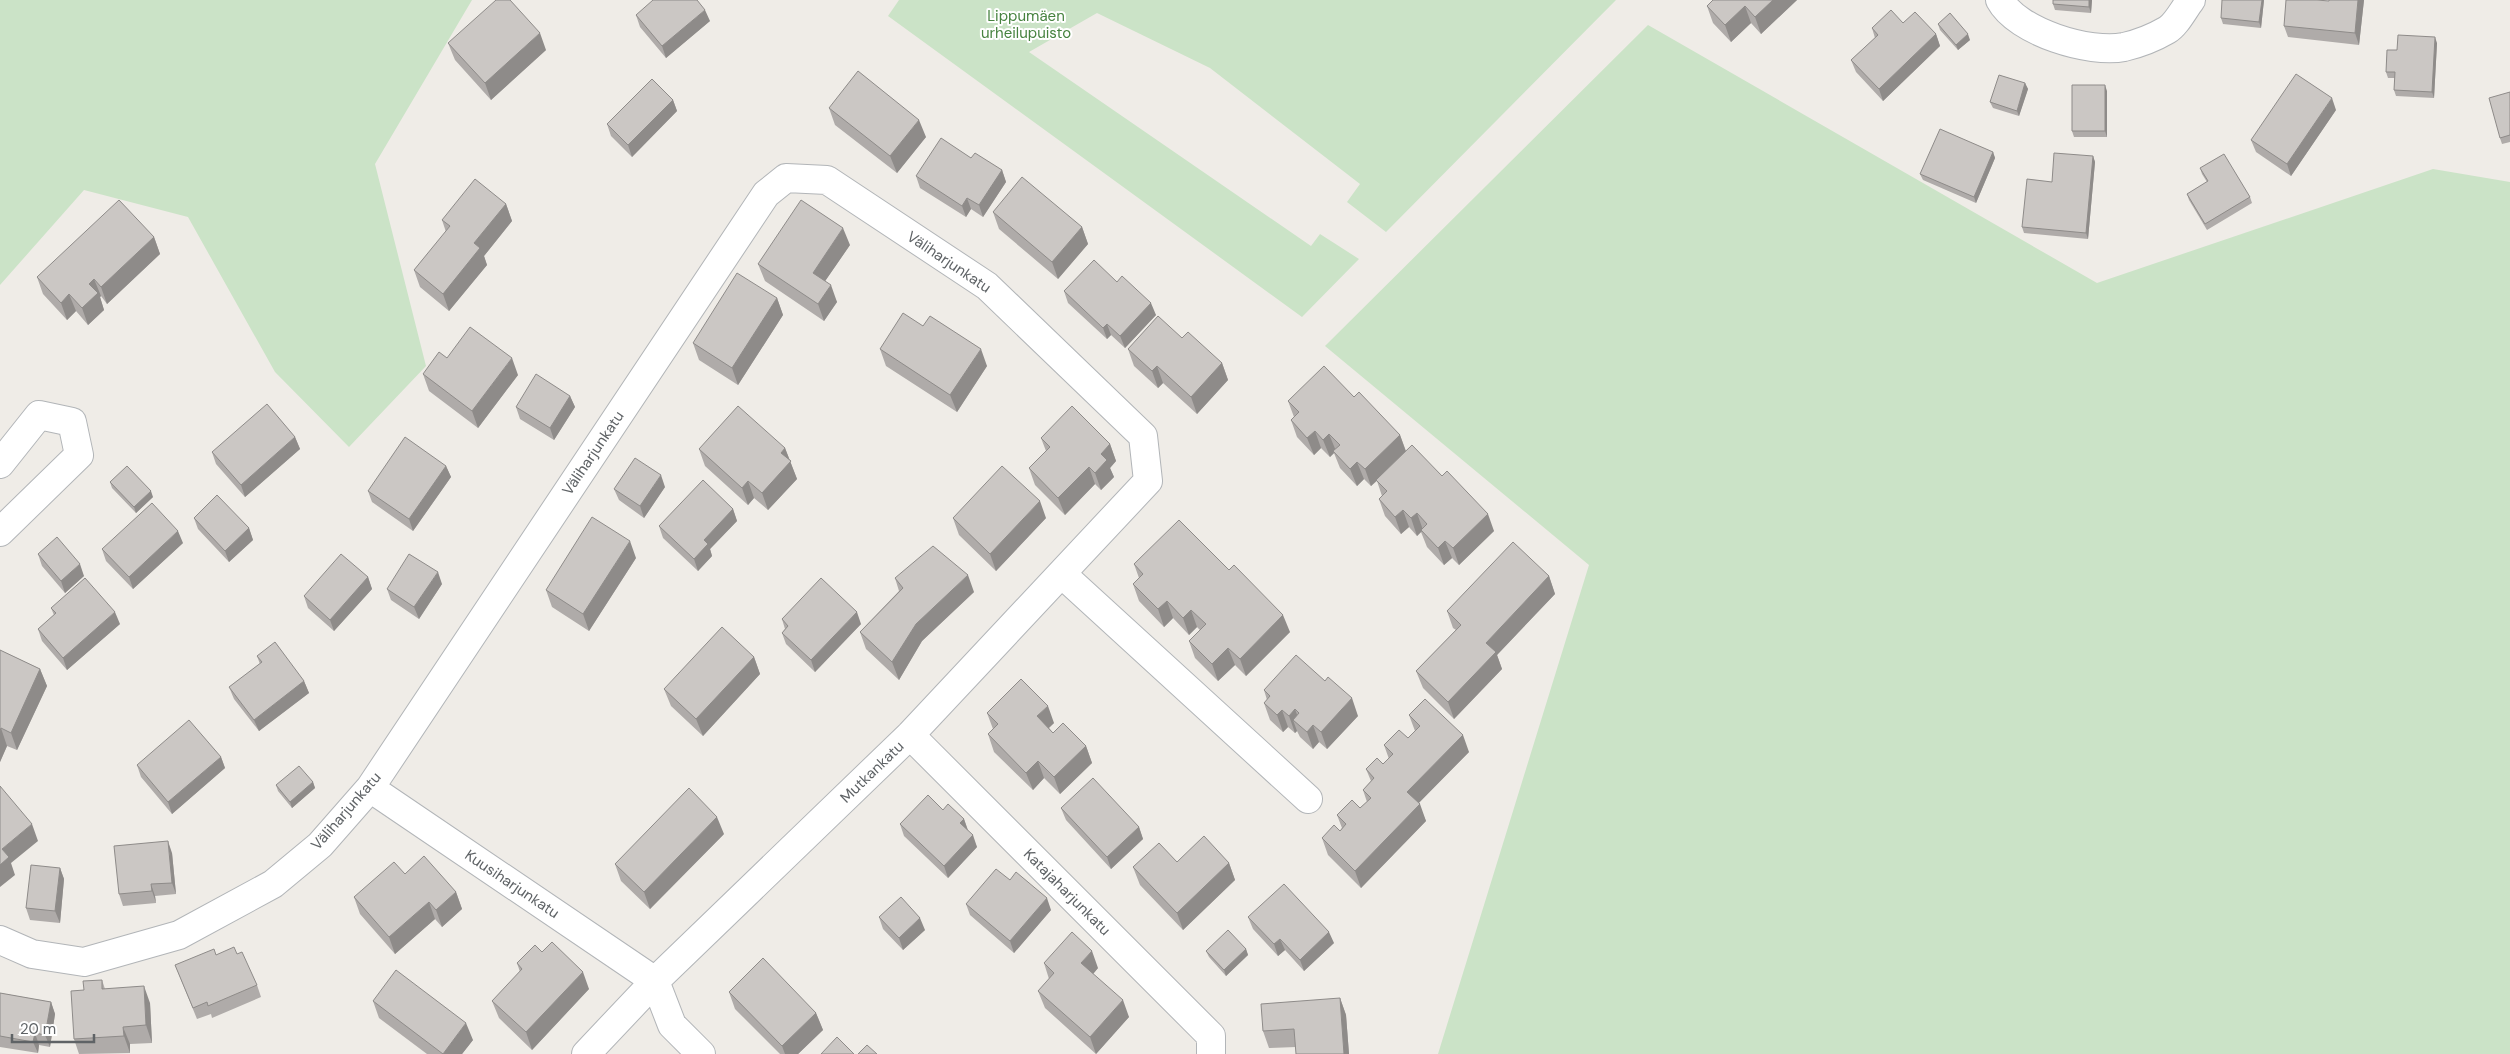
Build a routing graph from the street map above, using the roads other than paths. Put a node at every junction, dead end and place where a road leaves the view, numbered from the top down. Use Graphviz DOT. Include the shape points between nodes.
graph roads {
  1 [pos="2000,0"];
  2 [pos="2191,0"];
  3 [pos="0,464"];
  4 [pos="1148,481"];
  5 [pos="0,532"];
  6 [pos="1062,575"];
  7 [pos="910,735"];
  8 [pos="370,788"];
  9 [pos="1308,799"];
  10 [pos="0,940"];
  11 [pos="655,981"];
  12 [pos="586,1054"];
  13 [pos="701,1054"];
  14 [pos="1211,1054"];
  1 -- 2 [label="street" via="2027,26 2084,46 2124,47 2169,29"];
  3 -- 5 [label="street" via="39,415 72,422 79,455"];
  4 -- 6 [label="street, Mutkankatu"];
  4 -- 8 [label="street, Väliharjunkatu" via="1143,436 988,286 828,180 786,178 766,194"];
  6 -- 7 [label="street, Mutkankatu"];
  6 -- 9 [label="street"];
  7 -- 11 [label="street, Mutkankatu"];
  7 -- 14 [label="street, Katajaharjunkatu" via="1211,1036"];
  8 -- 10 [label="street, Väliharjunkatu" via="320,845 273,884 179,935 84,962 32,954"];
  8 -- 11 [label="street, Kuusiharjunkatu"];
  11 -- 12 [label="street, Mutkankatu"];
  11 -- 13 [label="street" via="672,1025"];
}
